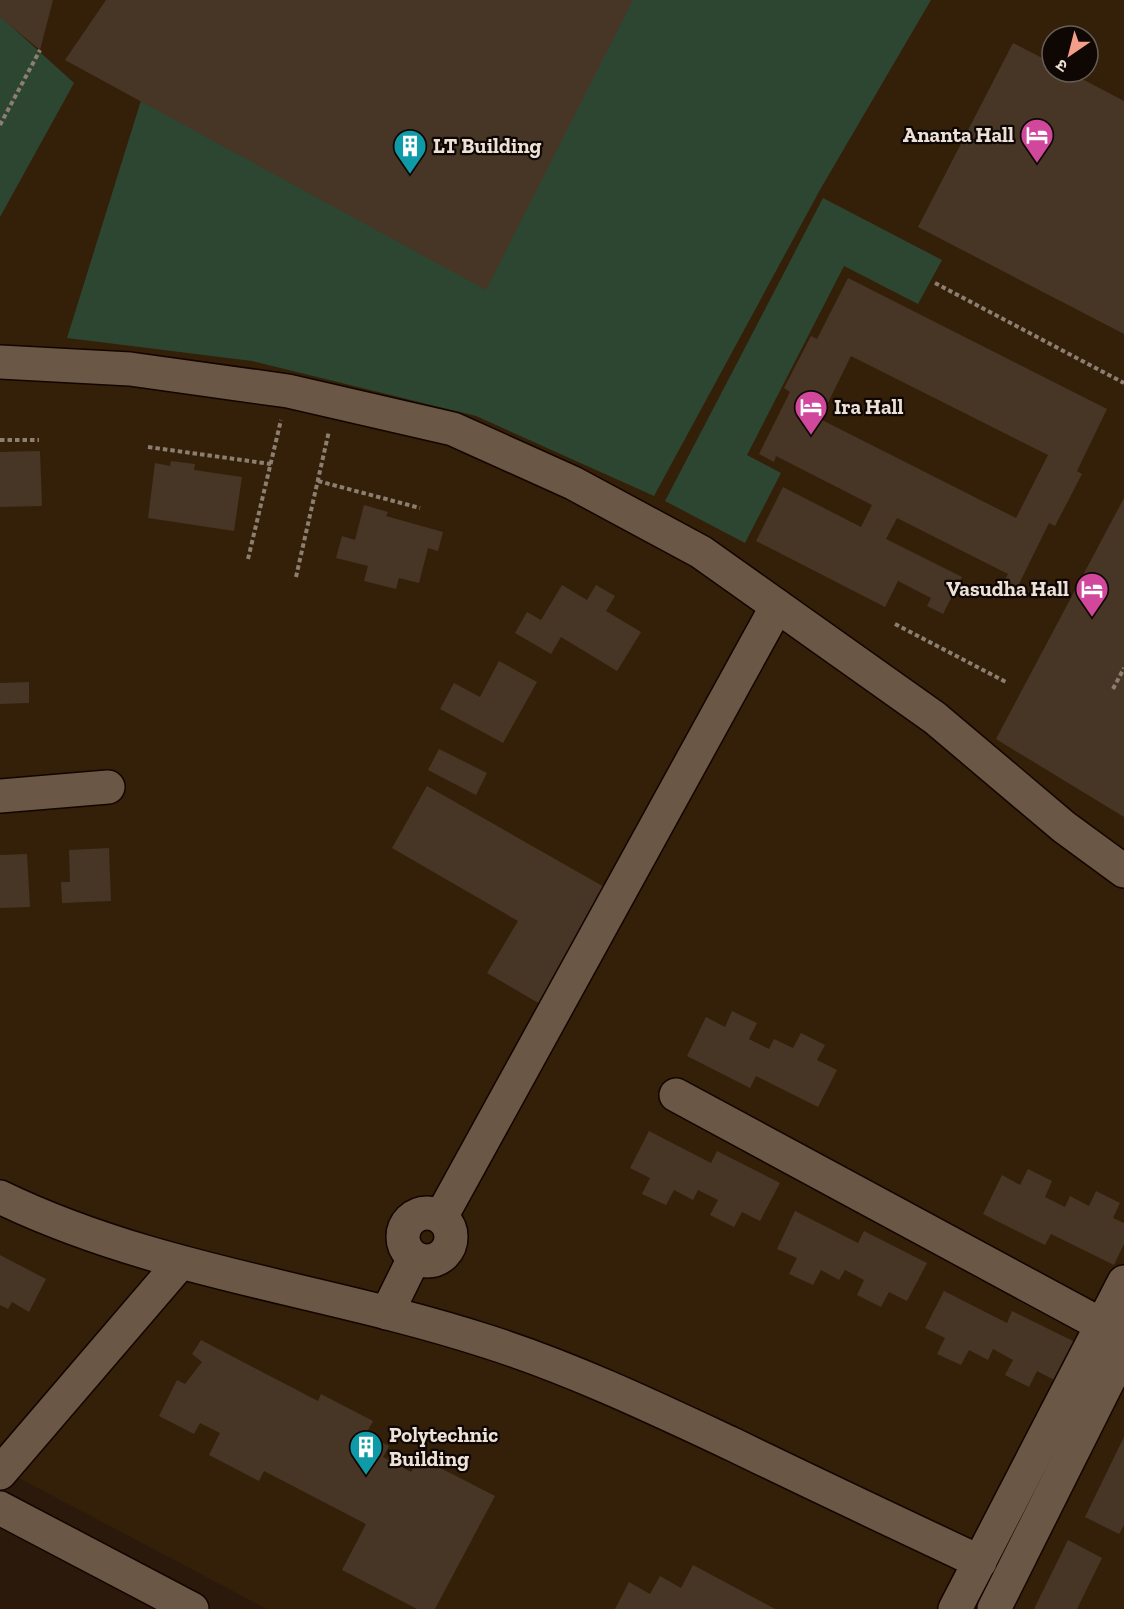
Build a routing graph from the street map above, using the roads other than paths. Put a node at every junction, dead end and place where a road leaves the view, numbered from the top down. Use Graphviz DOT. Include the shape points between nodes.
graph roads {
  1 [pos="0,363"];
  2 [pos="777,606"];
  3 [pos="108,787"];
  4 [pos="0,796"];
  5 [pos="1124,871"];
  6 [pos="676,1095"];
  7 [pos="0,1197"];
  8 [pos="180,1263"];
  9 [pos="1124,1282"];
  10 [pos="387,1313"];
  11 [pos="1113,1332"];
  12 [pos="1124,1349"];
  13 [pos="0,1473"];
  14 [pos="0,1508"];
  15 [pos="980,1562"];
  16 [pos="192,1609"];
  17 [pos="955,1609"];
  18 [pos="994,1609"];
  1 -- 2 [label="street" via="130,369 288,391 453,429 573,483 701,552"];
  2 -- 5 [label="street" via="935,717 1064,827"];
  2 -- 10 [label="street" via="441,1217 451,1232 448,1250 433,1261 414,1258"];
  3 -- 4 [label="street"];
  6 -- 11 [label="street"];
  7 -- 8 [label="street" via="45,1219"];
  8 -- 10 [label="street"];
  8 -- 13 [label="street"];
  9 -- 11 [label="street"];
  10 -- 15 [label="street" via="491,1342 637,1400"];
  11 -- 15 [label="street"];
  12 -- 18 [label="street"];
  14 -- 16 [label="street"];
  15 -- 17 [label="street"];
}
